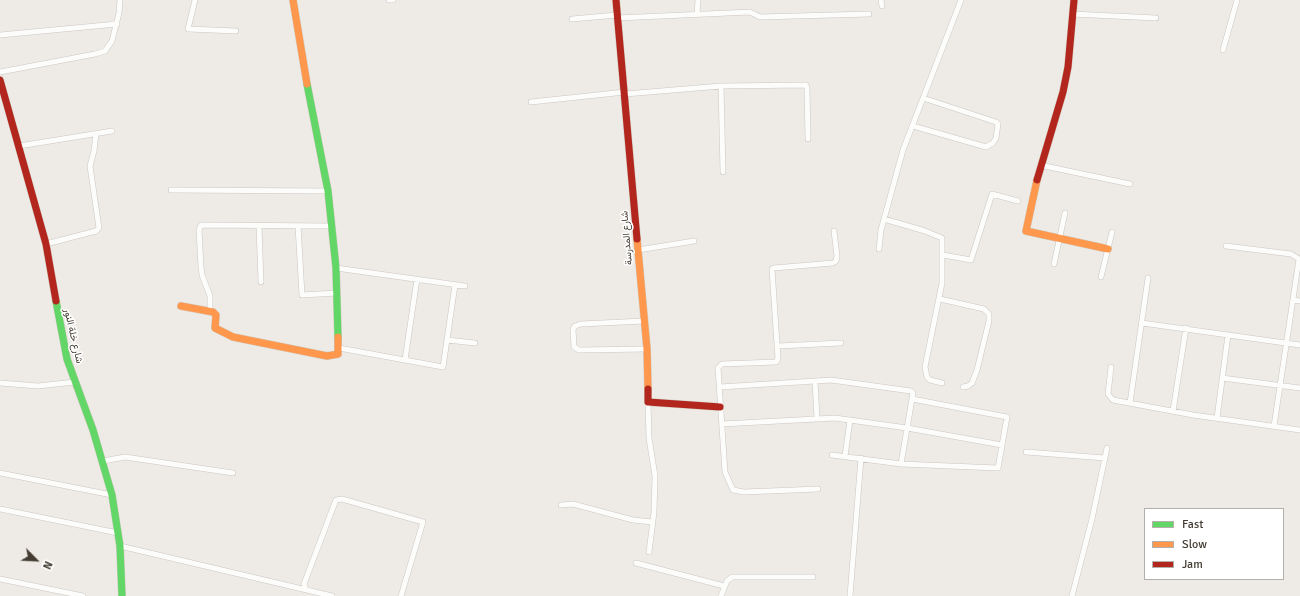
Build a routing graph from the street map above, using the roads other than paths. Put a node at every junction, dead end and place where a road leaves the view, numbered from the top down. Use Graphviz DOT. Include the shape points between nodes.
graph roads {
  1 [pos="120,0"];
  2 [pos="194,0"];
  3 [pos="293,0"];
  4 [pos="389,0"];
  5 [pos="393,0"];
  6 [pos="616,0"];
  7 [pos="698,0"];
  8 [pos="881,0"];
  9 [pos="962,0"];
  10 [pos="1074,0"];
  11 [pos="1237,0"];
  12 [pos="882,6"];
  13 [pos="697,14"];
  14 [pos="869,14"];
  15 [pos="1072,14"];
  16 [pos="617,16"];
  17 [pos="1156,18"];
  18 [pos="572,19"];
  19 [pos="116,24"];
  20 [pos="236,30"];
  21 [pos="0,34"];
  22 [pos="1223,50"];
  23 [pos="0,72"];
  24 [pos="0,80"];
  25 [pos="721,86"];
  26 [pos="625,93"];
  27 [pos="2,94"];
  28 [pos="923,98"];
  29 [pos="531,102"];
  30 [pos="913,126"];
  31 [pos="112,131"];
  32 [pos="96,134"];
  33 [pos="808,139"];
  34 [pos="19,146"];
  35 [pos="1040,165"];
  36 [pos="724,172"];
  37 [pos="1130,184"];
  38 [pos="172,190"];
  39 [pos="328,190"];
  40 [pos="1018,201"];
  41 [pos="1065,213"];
  42 [pos="884,219"];
  43 [pos="258,226"];
  44 [pos="298,226"];
  45 [pos="332,226"];
  46 [pos="834,231"];
  47 [pos="1112,232"];
  48 [pos="1059,239"];
  49 [pos="694,241"];
  50 [pos="46,244"];
  51 [pos="1226,246"];
  52 [pos="879,249"];
  53 [pos="1108,249"];
  54 [pos="638,250"];
  55 [pos="943,255"];
  56 [pos="1300,259"];
  57 [pos="1054,264"];
  58 [pos="336,268"];
  59 [pos="1101,277"];
  60 [pos="1148,278"];
  61 [pos="417,279"];
  62 [pos="261,282"];
  63 [pos="455,285"];
  64 [pos="466,286"];
  65 [pos="337,293"];
  66 [pos="940,299"];
  67 [pos="1293,300"];
  68 [pos="1300,301"];
  69 [pos="181,306"];
  70 [pos="210,311"];
  71 [pos="644,321"];
  72 [pos="1142,323"];
  73 [pos="1186,328"];
  74 [pos="1228,335"];
  75 [pos="447,340"];
  76 [pos="1286,342"];
  77 [pos="475,343"];
  78 [pos="841,343"];
  79 [pos="1300,345"];
  80 [pos="778,346"];
  81 [pos="339,348"];
  82 [pos="647,349"];
  83 [pos="405,360"];
  84 [pos="1111,367"];
  85 [pos="1222,378"];
  86 [pos="815,381"];
  87 [pos="75,382"];
  88 [pos="0,383"];
  89 [pos="942,383"];
  90 [pos="1280,385"];
  91 [pos="963,387"];
  92 [pos="720,388"];
  93 [pos="1300,388"];
  94 [pos="912,399"];
  95 [pos="648,402"];
  96 [pos="1130,403"];
  97 [pos="720,407"];
  98 [pos="1173,411"];
  99 [pos="817,418"];
  100 [pos="1217,418"];
  101 [pos="850,420"];
  102 [pos="722,424"];
  103 [pos="1274,426"];
  104 [pos="907,428"];
  105 [pos="1300,430"];
  106 [pos="1002,445"];
  107 [pos="1107,448"];
  108 [pos="1026,452"];
  109 [pos="832,454"];
  110 [pos="845,456"];
  111 [pos="861,458"];
  112 [pos="1105,458"];
  113 [pos="103,461"];
  114 [pos="902,464"];
  115 [pos="233,472"];
  116 [pos="0,473"];
  117 [pos="818,489"];
  118 [pos="112,494"];
  119 [pos="561,505"];
  120 [pos="0,509"];
  121 [pos="652,522"];
  122 [pos="118,533"];
  123 [pos="120,546"];
  124 [pos="649,552"];
  125 [pos="636,563"];
  126 [pos="813,577"];
  127 [pos="0,579"];
  128 [pos="724,586"];
  129 [pos="306,590"];
  130 [pos="83,596"];
  131 [pos="122,596"];
  132 [pos="332,596"];
  133 [pos="401,596"];
  134 [pos="720,596"];
  135 [pos="850,596"];
  136 [pos="1072,596"];
  1 -- 19 [label="street"];
  2 -- 20 [label="street" via="188,29"];
  3 -- 39 [label="street"];
  4 -- 5 [label="street"];
  6 -- 16 [label="street, شارع المدرسة"];
  7 -- 13 [label="street"];
  8 -- 12 [label="street"];
  9 -- 28 [label="street"];
  10 -- 15 [label="street"];
  11 -- 22 [label="street"];
  13 -- 14 [label="street" via="750,12 760,17"];
  13 -- 16 [label="street"];
  15 -- 17 [label="street"];
  15 -- 35 [label="street" via="1068,67 1063,92"];
  16 -- 18 [label="street"];
  16 -- 26 [label="street, شارع المدرسة"];
  19 -- 21 [label="street"];
  19 -- 23 [label="street" via="112,41 105,51"];
  24 -- 27 [label="street, شارع خلة النور"];
  25 -- 26 [label="street"];
  25 -- 33 [label="street" via="806,85"];
  25 -- 36 [label="street"];
  26 -- 29 [label="street"];
  26 -- 54 [label="street, شارع المدرسة"];
  27 -- 34 [label="street, شارع خلة النور"];
  28 -- 30 [label="street"];
  28 -- 30 [label="street" via="996,122 996,138 993,144 986,147"];
  30 -- 42 [label="street" via="903,150"];
  31 -- 32 [label="street"];
  32 -- 34 [label="street"];
  32 -- 50 [label="street" via="90,166 99,228 96,231"];
  34 -- 50 [label="street, شارع خلة النور"];
  35 -- 37 [label="street"];
  35 -- 48 [label="street" via="1026,230"];
  38 -- 39 [label="street"];
  39 -- 45 [label="street"];
  40 -- 55 [label="street" via="992,194 971,260"];
  41 -- 48 [label="street"];
  42 -- 52 [label="street"];
  42 -- 55 [label="street" via="939,236 943,242"];
  43 -- 44 [label="street"];
  43 -- 62 [label="street"];
  43 -- 70 [label="street" via="199,227 202,275 210,296"];
  44 -- 45 [label="street"];
  44 -- 65 [label="street" via="302,295"];
  45 -- 58 [label="street"];
  46 -- 80 [label="street" via="837,256 833,264 772,269"];
  47 -- 53 [label="street"];
  48 -- 53 [label="street"];
  48 -- 57 [label="street"];
  49 -- 54 [label="street"];
  50 -- 87 [label="street, شارع خلة النور" via="60,330"];
  51 -- 56 [label="street" via="1291,254"];
  53 -- 59 [label="street"];
  54 -- 71 [label="street, شارع المدرسة"];
  55 -- 66 [label="street"];
  56 -- 67 [label="street"];
  58 -- 61 [label="street"];
  58 -- 65 [label="street"];
  60 -- 72 [label="street"];
  61 -- 63 [label="street"];
  61 -- 83 [label="street"];
  63 -- 64 [label="street"];
  63 -- 75 [label="street"];
  65 -- 81 [label="street"];
  66 -- 89 [label="street" via="925,367 930,380"];
  66 -- 91 [label="street" via="984,309 989,314 977,370 972,383"];
  67 -- 68 [label="street"];
  67 -- 76 [label="street"];
  69 -- 70 [label="street"];
  70 -- 81 [label="street" via="216,315 215,328 233,337 327,356 336,355"];
  71 -- 82 [label="street, شارع المدرسة"];
  71 -- 82 [label="street" via="575,326 574,346 579,350"];
  72 -- 73 [label="street"];
  72 -- 96 [label="street"];
  73 -- 74 [label="street"];
  73 -- 98 [label="street"];
  74 -- 76 [label="street"];
  74 -- 85 [label="street"];
  75 -- 77 [label="street"];
  75 -- 83 [label="street" via="442,368"];
  76 -- 79 [label="street"];
  76 -- 90 [label="street"];
  78 -- 80 [label="street"];
  80 -- 92 [label="street" via="779,356 776,362 719,365"];
  81 -- 83 [label="street"];
  82 -- 95 [label="street, شارع المدرسة"];
  84 -- 96 [label="street" via="1108,394 1113,400"];
  85 -- 90 [label="street"];
  85 -- 100 [label="street"];
  86 -- 92 [label="street"];
  86 -- 94 [label="street" via="845,381 907,390 913,393"];
  86 -- 99 [label="street"];
  87 -- 88 [label="street" via="38,386"];
  87 -- 113 [label="street, شارع خلة النور"];
  90 -- 93 [label="street"];
  90 -- 103 [label="street"];
  92 -- 97 [label="street"];
  94 -- 104 [label="street"];
  94 -- 106 [label="street" via="1004,416 1007,420"];
  95 -- 97 [label="street"];
  95 -- 121 [label="street" via="649,438 655,476"];
  96 -- 98 [label="street"];
  97 -- 102 [label="street"];
  98 -- 100 [label="street"];
  99 -- 101 [label="street"];
  99 -- 102 [label="street"];
  100 -- 103 [label="street"];
  101 -- 104 [label="street"];
  101 -- 110 [label="street"];
  102 -- 117 [label="street" via="725,472 732,490 744,492"];
  103 -- 105 [label="street"];
  104 -- 106 [label="street"];
  104 -- 114 [label="street"];
  106 -- 114 [label="street" via="999,465 995,469"];
  107 -- 112 [label="street"];
  108 -- 112 [label="street"];
  109 -- 110 [label="street"];
  110 -- 111 [label="street"];
  111 -- 114 [label="street"];
  111 -- 135 [label="street"];
  112 -- 136 [label="street"];
  113 -- 115 [label="street" via="125,457"];
  113 -- 118 [label="street, شارع خلة النور"];
  116 -- 118 [label="street"];
  118 -- 122 [label="street, شارع خلة النور"];
  119 -- 121 [label="street" via="573,504 633,520"];
  120 -- 122 [label="street"];
  121 -- 124 [label="street"];
  122 -- 123 [label="street, شارع خلة النور"];
  123 -- 129 [label="street"];
  123 -- 131 [label="street, شارع خلة النور"];
  125 -- 128 [label="street"];
  126 -- 128 [label="street" via="732,577 728,578"];
  127 -- 130 [label="street"];
  128 -- 134 [label="street"];
  129 -- 132 [label="street"];
  129 -- 133 [label="street" via="304,584 334,505 336,500 342,499 423,522"];
}
